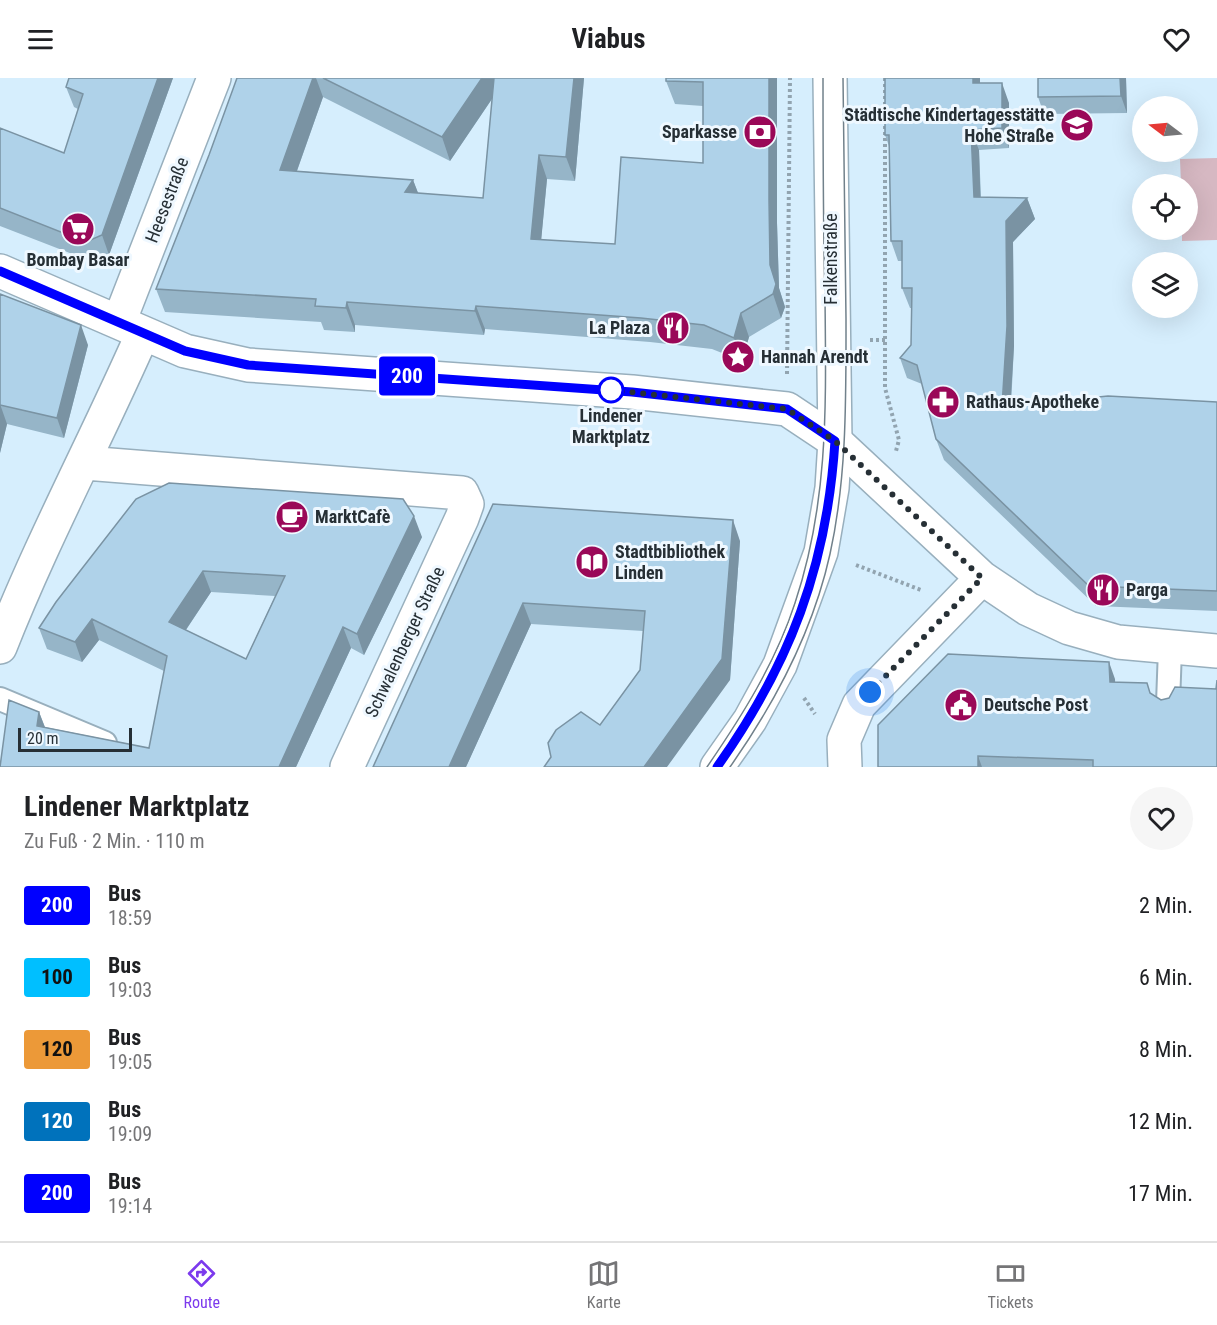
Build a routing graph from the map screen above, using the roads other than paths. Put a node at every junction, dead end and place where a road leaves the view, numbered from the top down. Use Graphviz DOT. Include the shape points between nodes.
graph roads {
  1 [pos="214,78"];
  2 [pos="830,78"];
  3 [pos="0,271"];
  4 [pos="131,328"];
  5 [pos="835,441"];
  6 [pos="85,463"];
  7 [pos="982,578"];
  8 [pos="0,647"];
  9 [pos="1170,649"];
  10 [pos="1217,651"];
  11 [pos="0,699"];
  12 [pos="1168,704"];
  13 [pos="105,743"];
  14 [pos="844,753"];
  15 [pos="347,767"];
  16 [pos="717,767"];
  1 -- 4 [label="street, Heesestraße"];
  2 -- 5 [label="street, Falkenstraße"];
  3 -- 4 [label="street"];
  4 -- 5 [label="street" via="185,351 248,365 632,392 787,409"];
  4 -- 6 [label="street"];
  5 -- 7 [label="street"];
  5 -- 16 [label="street, Falkenstraße" via="821,552 780,665 750,720"];
  6 -- 8 [label="street"];
  6 -- 15 [label="street, Schwalenberger Straße" via="462,493 467,504 462,518"];
  7 -- 9 [label="street" via="1028,609 1069,628 1118,642"];
  7 -- 14 [label="street" via="859,705"];
  9 -- 10 [label="street"];
  9 -- 12 [label="lane"];
  11 -- 13 [label="lane"];
}
